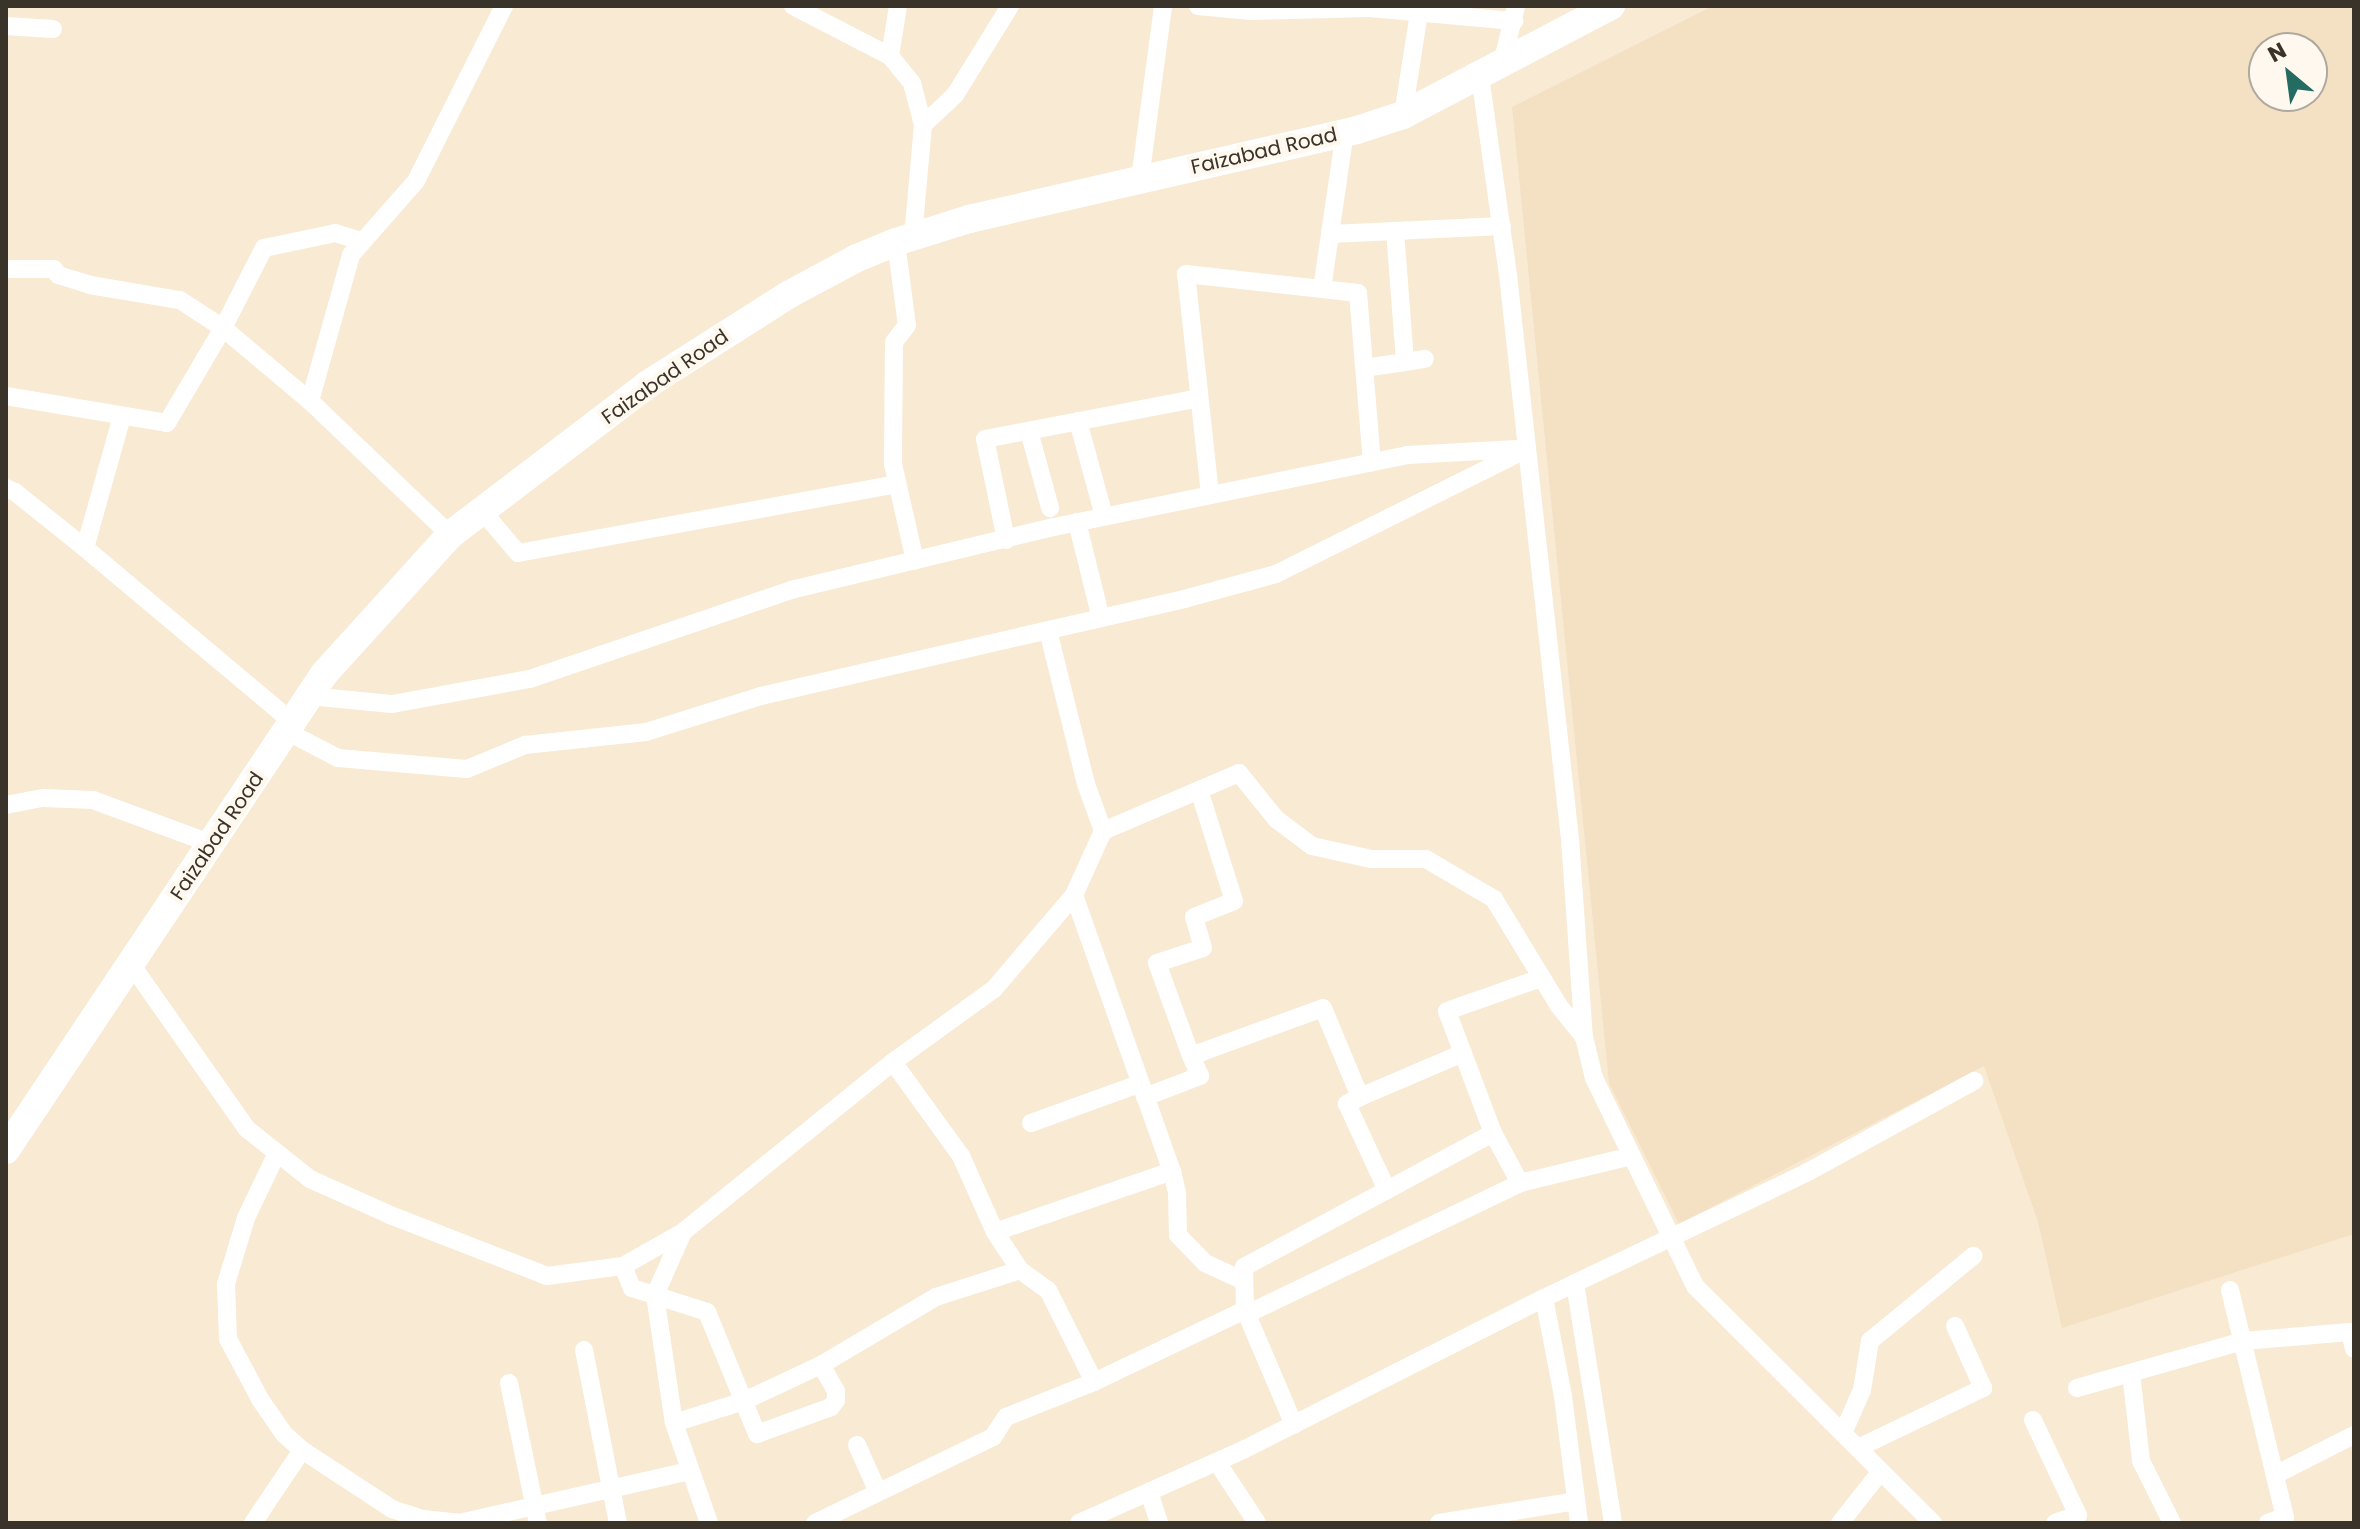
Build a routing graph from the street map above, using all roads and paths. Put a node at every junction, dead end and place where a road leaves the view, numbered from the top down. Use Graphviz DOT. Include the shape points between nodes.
graph roads {
  1 [pos="504,6"];
  2 [pos="793,6"];
  3 [pos="898,6"];
  4 [pos="1010,6"];
  5 [pos="1163,6"];
  6 [pos="1198,6"];
  7 [pos="1611,6"];
  8 [pos="819,12"];
  9 [pos="1419,13"];
  10 [pos="1515,14"];
  11 [pos="6,26"];
  12 [pos="53,29"];
  13 [pos="890,56"];
  14 [pos="1491,70"];
  15 [pos="1403,115"];
  16 [pos="923,125"];
  17 [pos="1345,132"];
  18 [pos="1140,179"];
  19 [pos="1502,226"];
  20 [pos="1395,231"];
  21 [pos="1330,234"];
  22 [pos="904,239"];
  23 [pos="361,241"];
  24 [pos="6,269"];
  25 [pos="1322,289"];
  26 [pos="223,328"];
  27 [pos="1425,359"];
  28 [pos="1405,362"];
  29 [pos="1364,368"];
  30 [pos="6,396"];
  31 [pos="1199,398"];
  32 [pos="310,401"];
  33 [pos="122,416"];
  34 [pos="1078,421"];
  35 [pos="1029,431"];
  36 [pos="1527,449"];
  37 [pos="1372,462"];
  38 [pos="897,484"];
  39 [pos="6,488"];
  40 [pos="1210,494"];
  41 [pos="1050,508"];
  42 [pos="483,512"];
  43 [pos="1104,516"];
  44 [pos="1077,522"];
  45 [pos="450,535"];
  46 [pos="1006,540"];
  47 [pos="85,548"];
  48 [pos="915,561"];
  49 [pos="1101,618"];
  50 [pos="1048,631"];
  51 [pos="309,696"];
  52 [pos="289,727"];
  53 [pos="1199,790"];
  54 [pos="6,805"];
  55 [pos="1103,831"];
  56 [pos="212,844"];
  57 [pos="1074,895"];
  58 [pos="131,964"];
  59 [pos="1541,978"];
  60 [pos="1584,1037"];
  61 [pos="1463,1053"];
  62 [pos="1191,1056"];
  63 [pos="893,1062"];
  64 [pos="1974,1081"];
  65 [pos="1142,1091"];
  66 [pos="1360,1097"];
  67 [pos="1031,1123"];
  68 [pos="1493,1133"];
  69 [pos="6,1150"];
  70 [pos="277,1153"];
  71 [pos="1632,1156"];
  72 [pos="1172,1171"];
  73 [pos="1520,1183"];
  74 [pos="1387,1190"];
  75 [pos="683,1232"];
  76 [pos="995,1232"];
  77 [pos="1672,1236"];
  78 [pos="1973,1256"];
  79 [pos="623,1266"];
  80 [pos="1020,1270"];
  81 [pos="1244,1281"];
  82 [pos="1575,1283"];
  83 [pos="2230,1290"];
  84 [pos="655,1295"];
  85 [pos="1544,1298"];
  86 [pos="1246,1312"];
  87 [pos="1955,1326"];
  88 [pos="2243,1341"];
  89 [pos="2354,1349"];
  90 [pos="584,1350"];
  91 [pos="821,1365"];
  92 [pos="2131,1373"];
  93 [pos="1094,1382"];
  94 [pos="509,1383"];
  95 [pos="2077,1388"];
  96 [pos="744,1401"];
  97 [pos="2033,1420"];
  98 [pos="674,1423"];
  99 [pos="1294,1425"];
  100 [pos="1843,1433"];
  101 [pos="2354,1435"];
  102 [pos="857,1445"];
  103 [pos="1858,1448"];
  104 [pos="302,1450"];
  105 [pos="1217,1462"];
  106 [pos="690,1471"];
  107 [pos="1881,1471"];
  108 [pos="2275,1475"];
  109 [pos="611,1488"];
  110 [pos="878,1492"];
  111 [pos="1149,1492"];
  112 [pos="1576,1501"];
  113 [pos="537,1514"];
  114 [pos="388,1516"];
  115 [pos="253,1523"];
  116 [pos="618,1523"];
  117 [pos="709,1523"];
  118 [pos="815,1523"];
  119 [pos="1079,1523"];
  120 [pos="1159,1523"];
  121 [pos="1257,1523"];
  122 [pos="1439,1523"];
  123 [pos="1579,1523"];
  124 [pos="1613,1523"];
  125 [pos="1840,1523"];
  126 [pos="1933,1523"];
  127 [pos="2055,1523"];
  128 [pos="2172,1523"];
  129 [pos="2268,1523"];
  1 -- 23 [label="street" via="416,181"];
  2 -- 8 [label="street"];
  3 -- 13 [label="street"];
  4 -- 16 [label="street" via="955,95"];
  5 -- 18 [label="street"];
  6 -- 9 [label="street"];
  7 -- 14 [label="main road, Faizabad Road"];
  8 -- 13 [label="street"];
  9 -- 10 [label="street"];
  9 -- 15 [label="street"];
  10 -- 14 [label="street"];
  11 -- 12 [label="street"];
  13 -- 16 [label="street" via="912,83"];
  14 -- 15 [label="main road, Faizabad Road"];
  14 -- 19 [label="street"];
  15 -- 17 [label="main road, Faizabad Road"];
  16 -- 22 [label="street"];
  17 -- 18 [label="main road, Faizabad Road"];
  17 -- 21 [label="street"];
  18 -- 22 [label="main road, Faizabad Road"];
  19 -- 20 [label="street"];
  19 -- 36 [label="street"];
  20 -- 21 [label="street"];
  20 -- 28 [label="street"];
  21 -- 25 [label="street"];
  22 -- 38 [label="street" via="907,325 894,342"];
  22 -- 42 [label="main road, Faizabad Road" via="788,295 648,384"];
  23 -- 26 [label="street" via="335,233 264,248"];
  23 -- 32 [label="street" via="351,255"];
  24 -- 26 [label="street" via="54,269 90,285 180,300"];
  25 -- 29 [label="street" via="1358,293"];
  25 -- 31 [label="street" via="1186,274"];
  26 -- 32 [label="street"];
  26 -- 33 [label="street" via="167,423"];
  27 -- 28 [label="street"];
  28 -- 29 [label="street"];
  29 -- 37 [label="street"];
  30 -- 33 [label="street"];
  31 -- 34 [label="street"];
  31 -- 40 [label="street"];
  32 -- 45 [label="street"];
  33 -- 47 [label="street"];
  34 -- 35 [label="street"];
  34 -- 43 [label="street"];
  35 -- 41 [label="street"];
  35 -- 46 [label="street" via="985,439"];
  36 -- 37 [label="street" via="1407,455"];
  36 -- 49 [label="street" via="1276,574"];
  36 -- 60 [label="street" via="1573,871"];
  37 -- 40 [label="street"];
  38 -- 42 [label="street" via="518,553"];
  38 -- 48 [label="street"];
  39 -- 47 [label="street"];
  40 -- 43 [label="street"];
  42 -- 45 [label="main road, Faizabad Road"];
  43 -- 44 [label="street"];
  44 -- 46 [label="street"];
  44 -- 49 [label="street"];
  45 -- 51 [label="main road, Faizabad Road"];
  46 -- 48 [label="street"];
  47 -- 52 [label="street"];
  48 -- 51 [label="street" via="795,589 530,679 392,704"];
  49 -- 50 [label="street"];
  50 -- 52 [label="street" via="761,696 646,732 525,745 467,769 338,758"];
  50 -- 55 [label="street"];
  51 -- 52 [label="main road, Faizabad Road"];
  52 -- 56 [label="main road, Faizabad Road"];
  53 -- 55 [label="street"];
  53 -- 59 [label="street" via="1239,773 1276,819 1312,846 1371,859 1426,859 1464,878 1494,899"];
  53 -- 62 [label="street" via="1234,901 1194,917 1203,948 1157,963"];
  54 -- 56 [label="street" via="43,798 93,800"];
  55 -- 57 [label="street"];
  56 -- 58 [label="main road, Faizabad Road"];
  57 -- 63 [label="street" via="994,989"];
  57 -- 65 [label="street"];
  58 -- 69 [label="main road, Faizabad Road"];
  58 -- 70 [label="street" via="247,1129"];
  59 -- 60 [label="street"];
  59 -- 61 [label="street" via="1447,1011"];
  60 -- 71 [label="street" via="1594,1078"];
  61 -- 66 [label="street"];
  61 -- 68 [label="street"];
  62 -- 65 [label="street" via="1200,1076"];
  62 -- 66 [label="street" via="1323,1008"];
  63 -- 75 [label="street"];
  63 -- 76 [label="street" via="961,1156"];
  64 -- 77 [label="street" via="1806,1173"];
  65 -- 67 [label="street"];
  65 -- 72 [label="street"];
  66 -- 74 [label="street" via="1347,1104"];
  68 -- 73 [label="street"];
  68 -- 74 [label="street"];
  70 -- 79 [label="street" via="310,1179 547,1276"];
  70 -- 104 [label="street" via="246,1218 226,1284 228,1339 260,1399"];
  71 -- 73 [label="street"];
  71 -- 77 [label="street"];
  72 -- 76 [label="street"];
  72 -- 81 [label="street" via="1178,1235 1205,1263"];
  73 -- 86 [label="street"];
  74 -- 81 [label="street" via="1244,1267"];
  75 -- 79 [label="street"];
  75 -- 84 [label="street"];
  76 -- 80 [label="street"];
  77 -- 82 [label="street"];
  77 -- 100 [label="street" via="1695,1286"];
  78 -- 100 [label="street" via="1870,1341 1862,1390"];
  79 -- 84 [label="street" via="632,1288"];
  80 -- 91 [label="street" via="936,1297"];
  80 -- 93 [label="street" via="1048,1290"];
  81 -- 86 [label="street"];
  82 -- 85 [label="street"];
  82 -- 124 [label="street"];
  83 -- 88 [label="street"];
  84 -- 96 [label="street" via="707,1312"];
  84 -- 98 [label="street"];
  85 -- 99 [label="street"];
  85 -- 112 [label="street"];
  86 -- 93 [label="street"];
  86 -- 99 [label="street"];
  87 -- 103 [label="street" via="1983,1388"];
  88 -- 89 [label="street" via="2350,1332"];
  88 -- 92 [label="street"];
  88 -- 108 [label="street"];
  90 -- 109 [label="street"];
  91 -- 96 [label="street"];
  91 -- 96 [label="street" via="836,1391 831,1407 757,1434"];
  92 -- 95 [label="street"];
  92 -- 128 [label="street" via="2141,1461"];
  93 -- 110 [label="street" via="1006,1417 993,1437"];
  94 -- 113 [label="street"];
  96 -- 98 [label="street"];
  97 -- 127 [label="street" via="2078,1515"];
  98 -- 106 [label="street"];
  99 -- 105 [label="street"];
  100 -- 103 [label="street"];
  101 -- 108 [label="street"];
  102 -- 110 [label="street"];
  103 -- 107 [label="street"];
  104 -- 114 [label="street"];
  104 -- 115 [label="street"];
  105 -- 111 [label="street"];
  105 -- 121 [label="street"];
  106 -- 109 [label="street"];
  106 -- 117 [label="street"];
  107 -- 125 [label="street"];
  107 -- 126 [label="street"];
  108 -- 129 [label="street" via="2285,1517"];
  109 -- 113 [label="street"];
  109 -- 116 [label="street"];
  110 -- 118 [label="street"];
  111 -- 119 [label="street"];
  111 -- 120 [label="street"];
  112 -- 122 [label="street"];
  112 -- 123 [label="street"];
  113 -- 114 [label="street" via="459,1523"];
}
